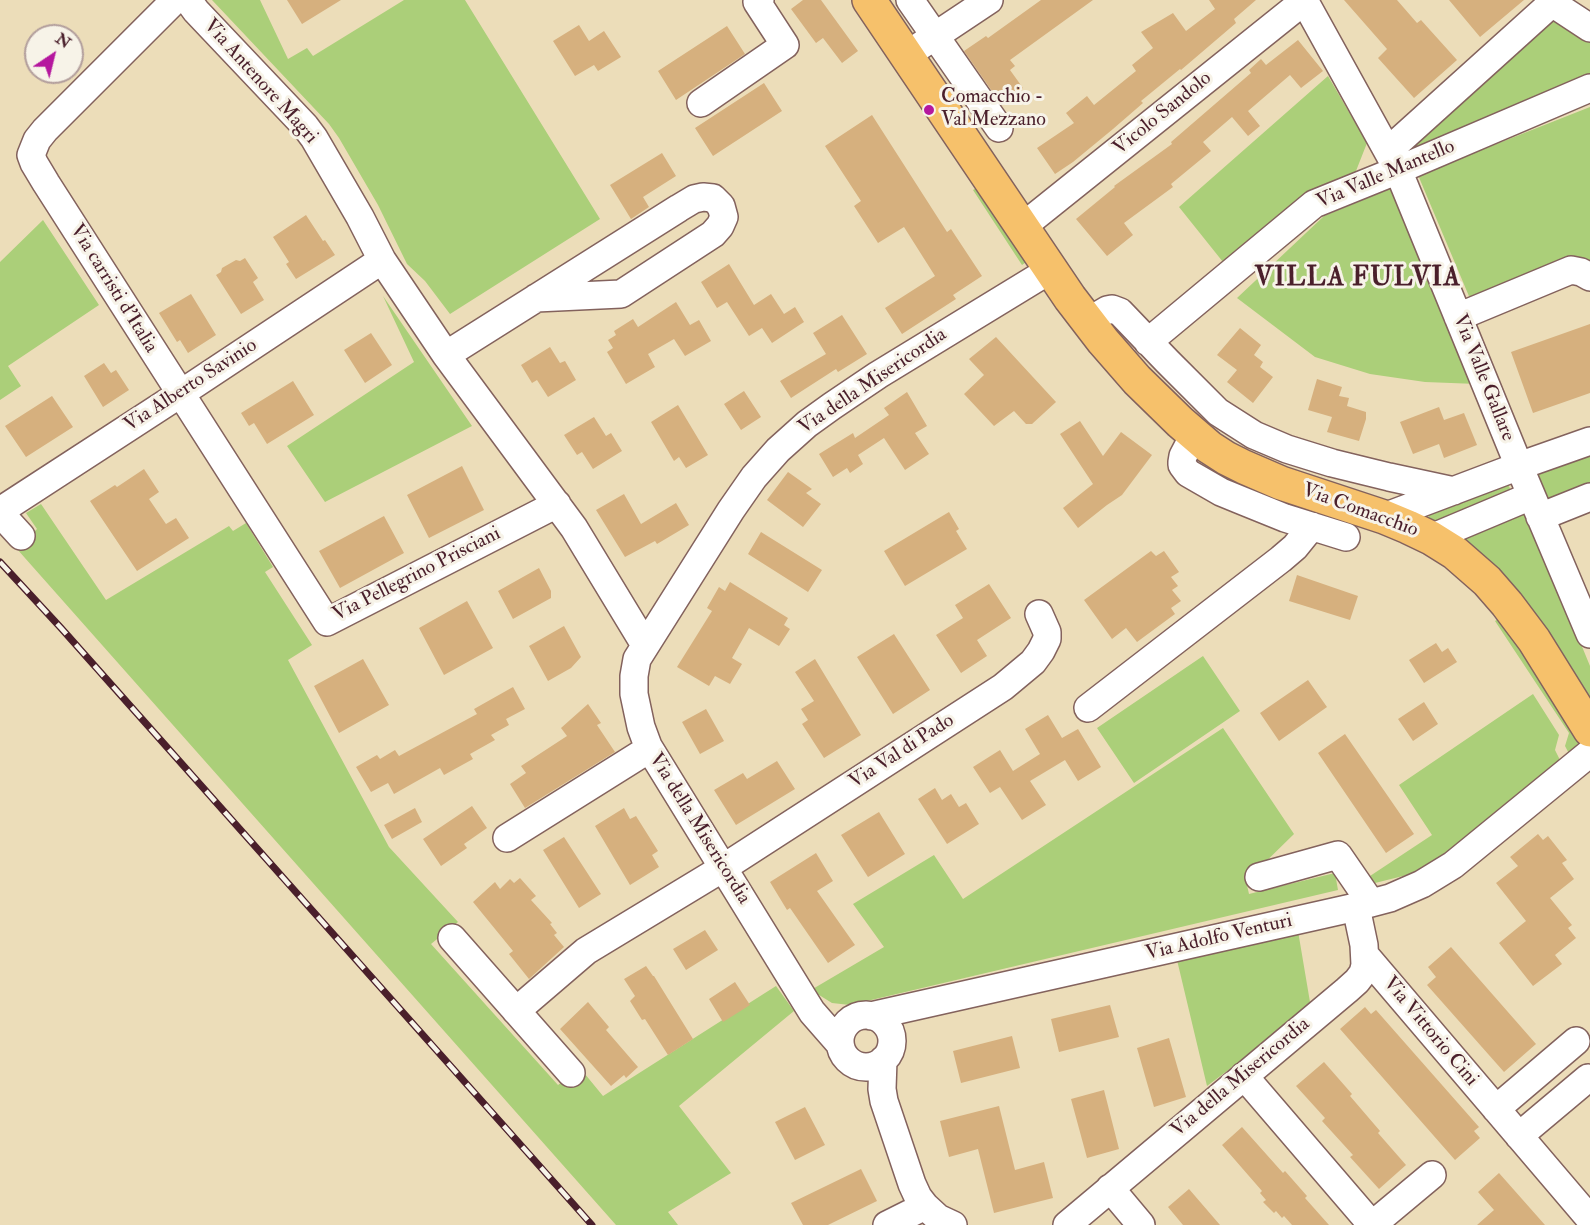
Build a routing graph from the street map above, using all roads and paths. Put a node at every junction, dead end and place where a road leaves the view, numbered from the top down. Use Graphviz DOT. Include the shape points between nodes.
graph roads {
  1 [pos="175,0"];
  2 [pos="188,0"];
  3 [pos="760,0"];
  4 [pos="869,0"];
  5 [pos="910,0"];
  6 [pos="989,0"];
  7 [pos="1304,0"];
  8 [pos="1590,28"];
  9 [pos="935,37"];
  10 [pos="907,56"];
  11 [pos="1590,88"];
  12 [pos="701,103"];
  13 [pos="999,128"];
  14 [pos="1393,161"];
  15 [pos="651,225"];
  16 [pos="1022,227"];
  17 [pos="382,260"];
  18 [pos="673,261"];
  19 [pos="1050,270"];
  20 [pos="1590,277"];
  21 [pos="536,298"];
  22 [pos="1458,317"];
  23 [pos="1087,322"];
  24 [pos="1148,342"];
  25 [pos="446,355"];
  26 [pos="180,394"];
  27 [pos="1194,435"];
  28 [pos="1590,441"];
  29 [pos="1519,466"];
  30 [pos="1454,491"];
  31 [pos="1590,497"];
  32 [pos="557,504"];
  33 [pos="1536,507"];
  34 [pos="0,512"];
  35 [pos="1384,517"];
  36 [pos="1312,526"];
  37 [pos="21,536"];
  38 [pos="1346,537"];
  39 [pos="1431,538"];
  40 [pos="1040,614"];
  41 [pos="1587,620"];
  42 [pos="645,645"];
  43 [pos="1089,708"];
  44 [pos="1590,729"];
  45 [pos="649,749"];
  46 [pos="1590,753"];
  47 [pos="507,838"];
  48 [pos="723,868"];
  49 [pos="1259,877"];
  50 [pos="1364,905"];
  51 [pos="452,938"];
  52 [pos="1365,955"];
  53 [pos="930,1002"];
  54 [pos="516,1011"];
  55 [pos="854,1036"];
  56 [pos="1576,1041"];
  57 [pos="887,1050"];
  58 [pos="571,1073"];
  59 [pos="1244,1076"];
  60 [pos="1590,1080"];
  61 [pos="884,1101"];
  62 [pos="1496,1109"];
  63 [pos="1519,1136"];
  64 [pos="1432,1175"];
  65 [pos="1110,1188"];
  66 [pos="925,1206"];
  67 [pos="1590,1220"];
  68 [pos="887,1225"];
  69 [pos="953,1225"];
  70 [pos="1066,1225"];
  71 [pos="1141,1225"];
  72 [pos="1372,1225"];
  1 -- 26 [label="street, Via carristi d'Italia" via="45,130 32,155 33,163"];
  2 -- 17 [label="street, Via Antenore Magri" via="309,132"];
  3 -- 12 [label="street" via="757,2 784,45"];
  4 -- 10 [label="main road, Via Comacchio"];
  5 -- 9 [label="street"];
  6 -- 9 [label="street"];
  7 -- 14 [label="street, Via Valle Gallare"];
  7 -- 16 [label="street, Vicolo Sandolo"];
  8 -- 14 [label="street, Via Valle Mantello" via="1552,3"];
  9 -- 10 [label="street"];
  9 -- 13 [label="street"];
  10 -- 16 [label="main road, Via Comacchio"];
  11 -- 14 [label="street, Via Valle Mantello"];
  14 -- 22 [label="street, Via Valle Gallare"];
  14 -- 24 [label="street, Via Valle Mantello" via="1314,204"];
  15 -- 18 [label="street"];
  15 -- 18 [label="street" via="703,197 713,198 721,206 724,217 720,226"];
  15 -- 21 [label="street"];
  16 -- 19 [label="main road, Via Comacchio"];
  17 -- 25 [label="street"];
  17 -- 26 [label="street, Via Alberto Savinio"];
  18 -- 21 [label="street" via="621,294"];
  19 -- 23 [label="main road, Via Comacchio"];
  19 -- 42 [label="street, Via della Misericordia" via="860,388 807,424 778,450 731,510"];
  20 -- 22 [label="street" via="1571,270"];
  21 -- 25 [label="street"];
  22 -- 29 [label="street, Via Valle Gallare"];
  23 -- 24 [label="street, Via Comacchio" via="1112,309 1120,312"];
  23 -- 27 [label="main road, Via Comacchio" via="1130,372"];
  24 -- 30 [label="street, Via Comacchio" via="1218,412 1254,435 1332,463"];
  25 -- 32 [label="street"];
  26 -- 32 [label="street, Via Pellegrino Prisciani" via="327,622"];
  26 -- 34 [label="street, Via Alberto Savinio"];
  27 -- 35 [label="main road, Via Comacchio" via="1226,458 1262,476"];
  27 -- 36 [label="street, Via Comacchio" via="1182,462 1188,473 1221,492"];
  28 -- 29 [label="street"];
  29 -- 30 [label="street"];
  29 -- 33 [label="street, Via Valle Gallare"];
  30 -- 35 [label="street"];
  31 -- 33 [label="street"];
  32 -- 42 [label="street"];
  33 -- 39 [label="street"];
  33 -- 41 [label="street, Via Valle Gallare"];
  34 -- 37 [label="street, Via Alberto Savinio"];
  35 -- 39 [label="main road, Via Comacchio"];
  36 -- 38 [label="street, Via Comacchio"];
  36 -- 43 [label="street, Via Comacchio" via="1281,559"];
  39 -- 44 [label="main road, Via Comacchio" via="1472,567 1507,604"];
  40 -- 48 [label="street, Via Val di Pado" via="1047,632 1041,651 1003,687"];
  42 -- 45 [label="street, Via della Misericordia" via="634,684 640,727"];
  45 -- 47 [label="street"];
  45 -- 48 [label="street, Via della Misericordia"];
  46 -- 50 [label="street" via="1454,865 1422,884"];
  48 -- 54 [label="street, Via Val di Pado" via="586,951"];
  48 -- 55 [label="street, Via della Misericordia" via="806,1001"];
  49 -- 50 [label="street" via="1338,855"];
  50 -- 52 [label="street, Via della Misericordia"];
  50 -- 53 [label="street, Via Adolfo Venturi"];
  51 -- 54 [label="street"];
  52 -- 59 [label="street, Via della Misericordia" via="1363,973 1357,981"];
  52 -- 62 [label="street, Via Vittorio Cini"];
  53 -- 55 [label="street, Via Adolfo Venturi"];
  53 -- 57 [label="street, Via Adolfo Venturi" via="912,1016"];
  54 -- 58 [label="street"];
  55 -- 57 [label="street, Via della Misericordia" via="866,1067 874,1065"];
  55 -- 57 [label="street, Via della Misericordia" via="881,1019 890,1032"];
  55 -- 61 [label="street" via="871,1082"];
  56 -- 62 [label="street"];
  57 -- 61 [label="street"];
  59 -- 65 [label="street, Via della Misericordia"];
  59 -- 72 [label="street"];
  60 -- 63 [label="street"];
  61 -- 66 [label="street" via="912,1184"];
  62 -- 63 [label="street, Via Vittorio Cini"];
  63 -- 67 [label="street, Via Vittorio Cini"];
  64 -- 72 [label="street"];
  65 -- 70 [label="street, Via della Misericordia"];
  65 -- 71 [label="street"];
  66 -- 68 [label="street"];
  66 -- 69 [label="street"];
}
